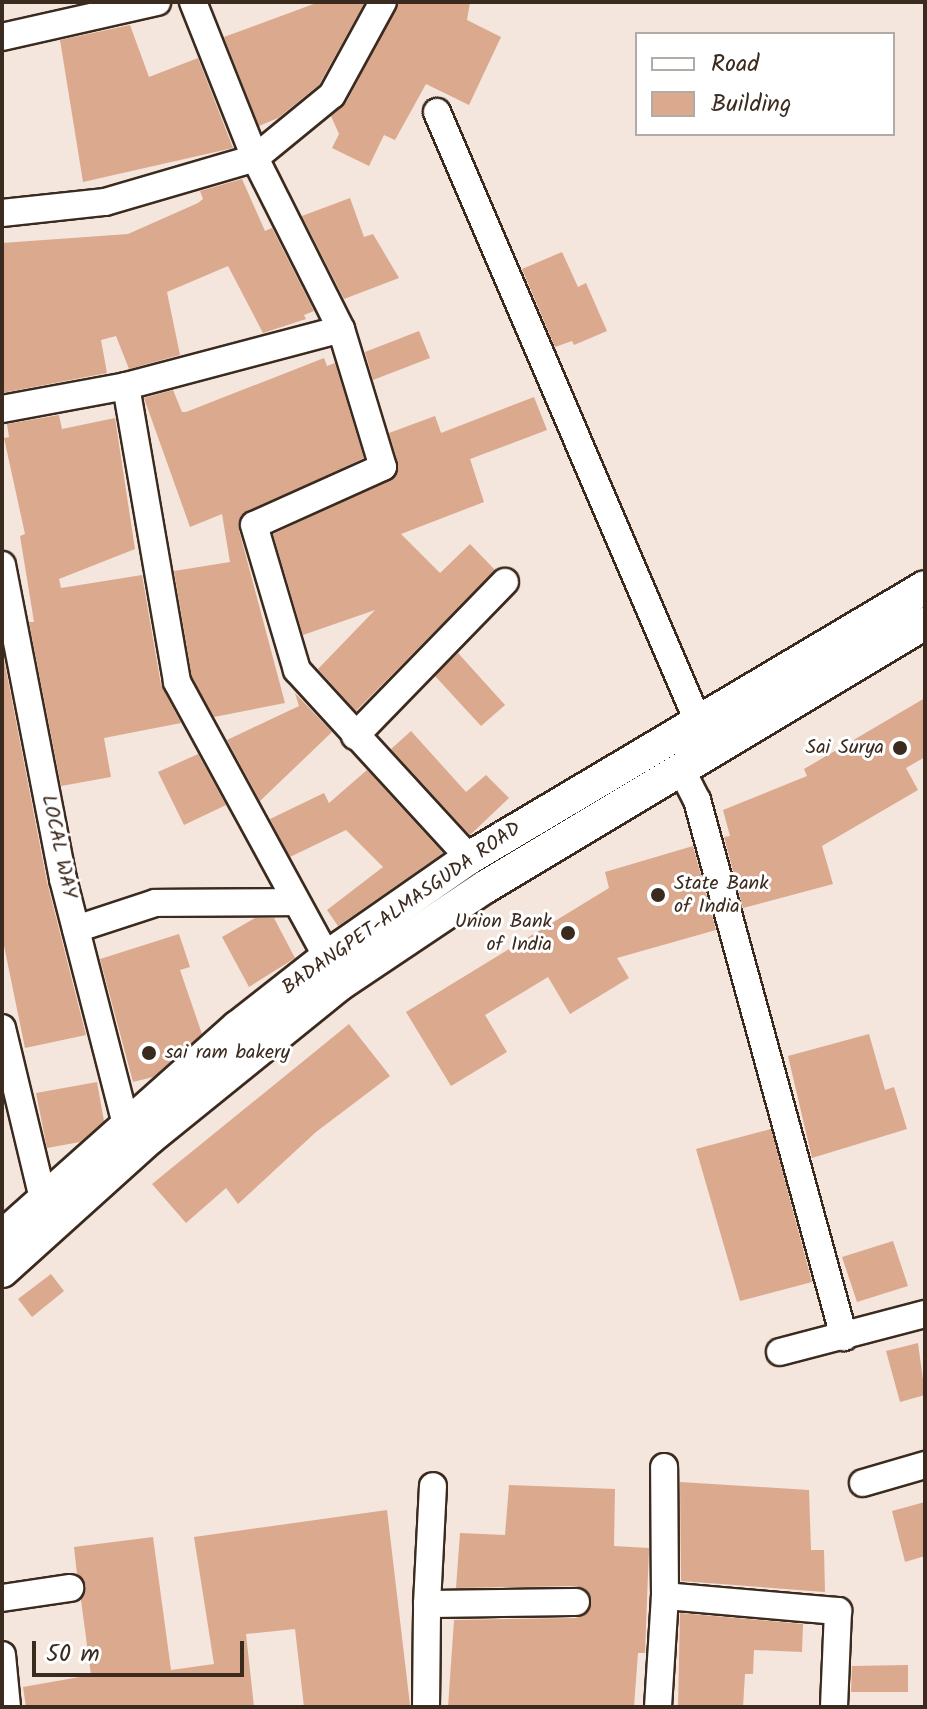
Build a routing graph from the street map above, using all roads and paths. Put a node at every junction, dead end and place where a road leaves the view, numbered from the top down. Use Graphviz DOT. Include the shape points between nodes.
graph roads {
  1 [pos="157,2"];
  2 [pos="193,2"];
  3 [pos="383,2"];
  4 [pos="2,37"];
  5 [pos="437,112"];
  6 [pos="255,158"];
  7 [pos="2,213"];
  8 [pos="341,329"];
  9 [pos="126,386"];
  10 [pos="2,409"];
  11 [pos="2,565"];
  12 [pos="505,582"];
  13 [pos="925,587"];
  14 [pos="4,592"];
  15 [pos="925,623"];
  16 [pos="699,724"];
  17 [pos="355,736"];
  18 [pos="681,769"];
  19 [pos="545,811"];
  20 [pos="561,842"];
  21 [pos="469,858"];
  22 [pos="296,902"];
  23 [pos="76,929"];
  24 [pos="327,957"];
  25 [pos="2,1028"];
  26 [pos="126,1125"];
  27 [pos="44,1203"];
  28 [pos="2,1237"];
  29 [pos="2,1271"];
  30 [pos="925,1314"];
  31 [pos="844,1337"];
  32 [pos="780,1352"];
  33 [pos="925,1465"];
  34 [pos="664,1467"];
  35 [pos="863,1483"];
  36 [pos="433,1486"];
  37 [pos="70,1588"];
  38 [pos="665,1596"];
  39 [pos="2,1598"];
  40 [pos="576,1602"];
  41 [pos="427,1604"];
  42 [pos="2,1655"];
  43 [pos="7,1707"];
  44 [pos="426,1707"];
  45 [pos="658,1707"];
  46 [pos="834,1707"];
  1 -- 4 [label="street"];
  2 -- 6 [label="street"];
  3 -- 6 [label="street" via="332,95"];
  5 -- 16 [label="street"];
  6 -- 7 [label="street" via="105,202"];
  6 -- 8 [label="street"];
  8 -- 9 [label="street"];
  8 -- 17 [label="street" via="383,467 254,525 297,670"];
  9 -- 10 [label="street"];
  9 -- 22 [label="street" via="177,682"];
  11 -- 14 [label="street, LOCAL WAY"];
  12 -- 17 [label="street"];
  13 -- 16 [label="street, BADANGPET-ALMASGUDA ROAD"];
  14 -- 23 [label="street, LOCAL WAY"];
  15 -- 18 [label="street, BADANGPET-ALMASGUDA ROAD"];
  16 -- 19 [label="street, BADANGPET-ALMASGUDA ROAD"];
  17 -- 21 [label="street"];
  18 -- 20 [label="street, BADANGPET-ALMASGUDA ROAD"];
  18 -- 31 [label="street" via="697,800"];
  19 -- 20 [label="street"];
  19 -- 21 [label="street, BADANGPET-ALMASGUDA ROAD"];
  20 -- 29 [label="street, BADANGPET-ALMASGUDA ROAD" via="340,984 151,1137"];
  21 -- 24 [label="street, BADANGPET-ALMASGUDA ROAD"];
  22 -- 23 [label="street" via="155,903"];
  22 -- 24 [label="street"];
  23 -- 26 [label="street, LOCAL WAY"];
  24 -- 26 [label="street, BADANGPET-ALMASGUDA ROAD"];
  25 -- 27 [label="street"];
  26 -- 27 [label="street, BADANGPET-ALMASGUDA ROAD"];
  27 -- 28 [label="street, BADANGPET-ALMASGUDA ROAD"];
  30 -- 31 [label="street"];
  31 -- 32 [label="street"];
  33 -- 35 [label="street"];
  34 -- 38 [label="street"];
  36 -- 41 [label="street"];
  37 -- 39 [label="street"];
  38 -- 45 [label="street"];
  38 -- 46 [label="street" via="838,1611"];
  40 -- 41 [label="street"];
  41 -- 44 [label="street"];
  42 -- 43 [label="street"];
}
